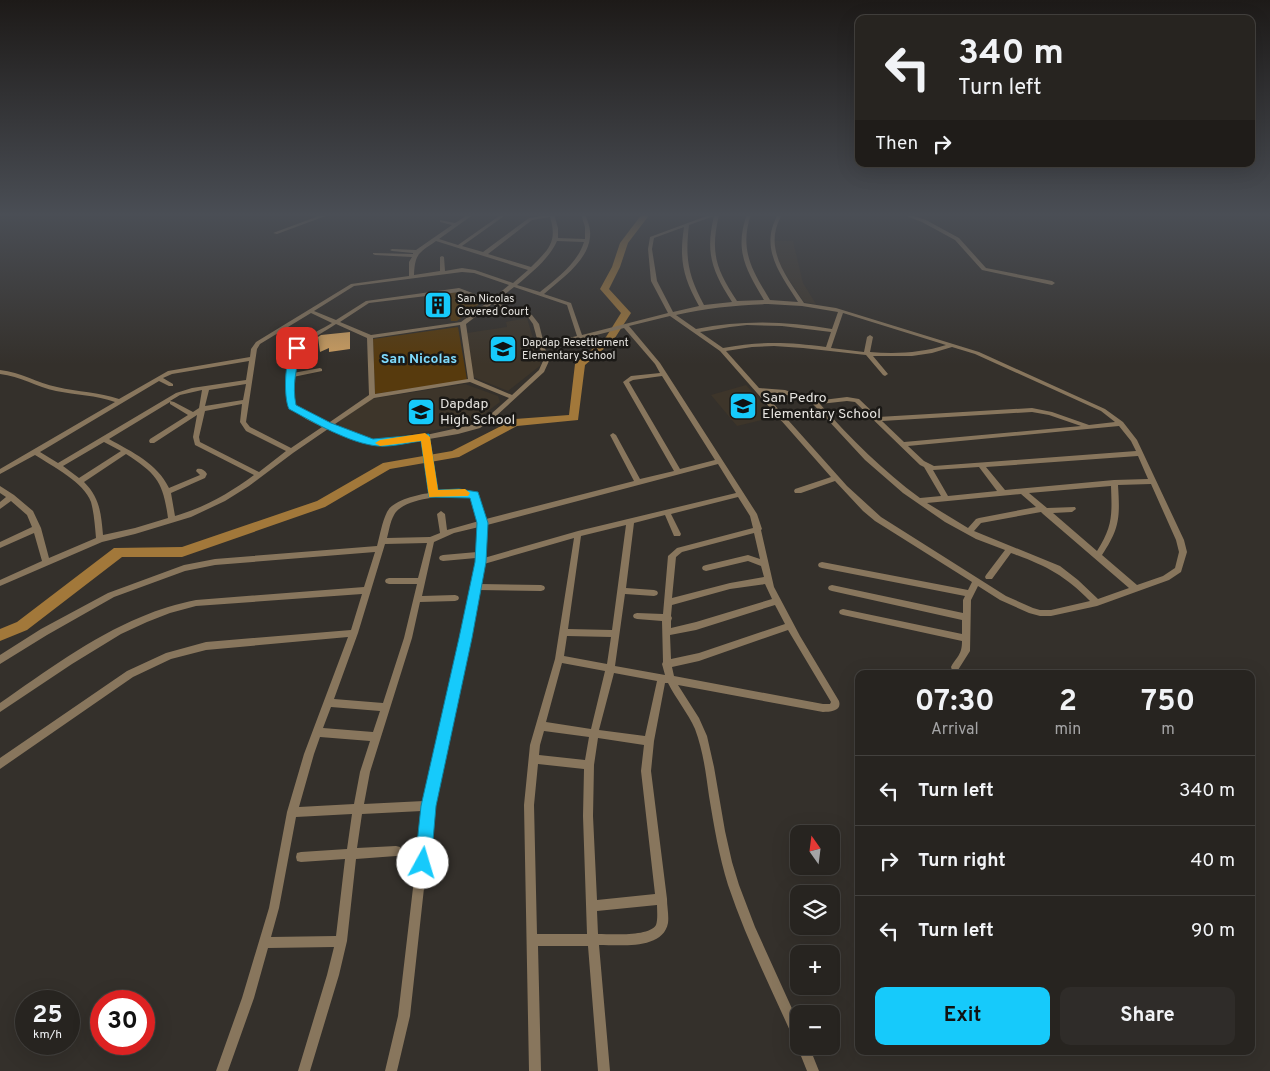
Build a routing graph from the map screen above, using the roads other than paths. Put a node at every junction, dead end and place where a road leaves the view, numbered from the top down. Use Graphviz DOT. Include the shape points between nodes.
graph roads {
  1 [pos="413,264"];
  2 [pos="442,264"];
  3 [pos="516,264"];
  4 [pos="537,264"];
  5 [pos="576,264"];
  6 [pos="651,264"];
  7 [pos="685,264"];
  8 [pos="717,264"];
  9 [pos="747,264"];
  10 [pos="779,264"];
  11 [pos="979,264"];
  12 [pos="532,269"];
  13 [pos="443,273"];
  14 [pos="411,277"];
  15 [pos="1052,283"];
  16 [pos="512,284"];
  17 [pos="541,294"];
  18 [pos="492,301"];
  19 [pos="768,302"];
  20 [pos="735,303"];
  21 [pos="802,304"];
  22 [pos="702,307"];
  23 [pos="310,311"];
  24 [pos="841,311"];
  25 [pos="671,314"];
  26 [pos="337,322"];
  27 [pos="463,324"];
  28 [pos="623,326"];
  29 [pos="696,331"];
  30 [pos="834,331"];
  31 [pos="580,337"];
  32 [pos="870,337"];
  33 [pos="370,338"];
  34 [pos="952,345"];
  35 [pos="541,347"];
  36 [pos="828,349"];
  37 [pos="722,350"];
  38 [pos="867,353"];
  39 [pos="251,360"];
  40 [pos="320,370"];
  41 [pos="0,372"];
  42 [pos="664,374"];
  43 [pos="885,374"];
  44 [pos="291,375"];
  45 [pos="158,378"];
  46 [pos="471,380"];
  47 [pos="248,382"];
  48 [pos="171,385"];
  49 [pos="206,388"];
  50 [pos="758,390"];
  51 [pos="372,396"];
  52 [pos="512,397"];
  53 [pos="119,401"];
  54 [pos="245,402"];
  55 [pos="172,403"];
  56 [pos="815,403"];
  57 [pos="202,409"];
  58 [pos="192,414"];
  59 [pos="876,419"];
  60 [pos="1122,424"];
  61 [pos="328,426"];
  62 [pos="1089,428"];
  63 [pos="612,435"];
  64 [pos="425,437"];
  65 [pos="105,439"];
  66 [pos="152,441"];
  67 [pos="903,444"];
  68 [pos="34,451"];
  69 [pos="291,451"];
  70 [pos="125,452"];
  71 [pos="1141,453"];
  72 [pos="720,461"];
  73 [pos="981,465"];
  74 [pos="927,466"];
  75 [pos="57,467"];
  76 [pos="199,471"];
  77 [pos="0,472"];
  78 [pos="678,472"];
  79 [pos="259,475"];
  80 [pos="836,478"];
  81 [pos="1153,481"];
  82 [pos="78,482"];
  83 [pos="638,482"];
  84 [pos="1114,483"];
  85 [pos="0,489"];
  86 [pos="798,491"];
  87 [pos="1022,491"];
  88 [pos="166,492"];
  89 [pos="1003,492"];
  90 [pos="433,494"];
  91 [pos="741,494"];
  92 [pos="11,497"];
  93 [pos="946,498"];
  94 [pos="919,501"];
  95 [pos="0,506"];
  96 [pos="1072,509"];
  97 [pos="1043,510"];
  98 [pos="667,513"];
  99 [pos="441,514"];
  100 [pos="172,520"];
  101 [pos="630,522"];
  102 [pos="482,523"];
  103 [pos="37,528"];
  104 [pos="758,529"];
  105 [pos="969,531"];
  106 [pos="444,533"];
  107 [pos="578,534"];
  108 [pos="677,534"];
  109 [pos="100,539"];
  110 [pos="431,540"];
  111 [pos="0,545"];
  112 [pos="381,545"];
  113 [pos="1010,549"];
  114 [pos="1097,556"];
  115 [pos="443,558"];
  116 [pos="481,559"];
  117 [pos="46,562"];
  118 [pos="764,564"];
  119 [pos="822,565"];
  120 [pos="706,568"];
  121 [pos="988,577"];
  122 [pos="768,580"];
  123 [pos="389,581"];
  124 [pos="422,581"];
  125 [pos="976,581"];
  126 [pos="0,583"];
  127 [pos="476,587"];
  128 [pos="541,588"];
  129 [pos="832,588"];
  130 [pos="1136,589"];
  131 [pos="368,590"];
  132 [pos="622,591"];
  133 [pos="654,593"];
  134 [pos="969,594"];
  135 [pos="454,598"];
  136 [pos="418,599"];
  137 [pos="777,601"];
  138 [pos="669,602"];
  139 [pos="1098,603"];
  140 [pos="843,612"];
  141 [pos="638,616"];
  142 [pos="965,617"];
  143 [pos="668,618"];
  144 [pos="790,626"];
  145 [pos="563,632"];
  146 [pos="667,632"];
  147 [pos="354,634"];
  148 [pos="616,634"];
  149 [pos="966,638"];
  150 [pos="560,659"];
  151 [pos="0,660"];
  152 [pos="666,664"];
  153 [pos="955,667"];
  154 [pos="610,670"];
  155 [pos="666,679"];
  156 [pos="327,703"];
  157 [pos="385,707"];
  158 [pos="0,708"];
  159 [pos="540,726"];
  160 [pos="317,732"];
  161 [pos="594,733"];
  162 [pos="375,737"];
  163 [pos="649,740"];
  164 [pos="533,759"];
  165 [pos="0,764"];
  166 [pos="589,765"];
  167 [pos="428,806"];
  168 [pos="357,809"];
  169 [pos="292,812"];
  170 [pos="396,851"];
  171 [pos="351,855"];
  172 [pos="301,857"];
  173 [pos="662,899"];
  174 [pos="591,906"];
  175 [pos="532,940"];
  176 [pos="593,940"];
  177 [pos="341,941"];
  178 [pos="264,943"];
  179 [pos="790,1018"];
  180 [pos="806,1055"];
  181 [pos="222,1071"];
  182 [pos="304,1071"];
  183 [pos="391,1071"];
  184 [pos="535,1071"];
  185 [pos="604,1071"];
  186 [pos="814,1071"];
  1 -- 14 [label="street"];
  2 -- 13 [label="street"];
  3 -- 12 [label="street"];
  4 -- 12 [label="street"];
  5 -- 17 [label="street"];
  6 -- 25 [label="street" via="654,281"];
  7 -- 22 [label="street" via="689,283"];
  8 -- 20 [label="street" via="723,284"];
  9 -- 19 [label="street"];
  10 -- 21 [label="street"];
  11 -- 15 [label="street" via="984,269"];
  12 -- 16 [label="street"];
  13 -- 14 [label="street"];
  13 -- 16 [label="street" via="468,270"];
  14 -- 23 [label="street" via="354,285"];
  16 -- 17 [label="street"];
  16 -- 18 [label="street"];
  17 -- 31 [label="street" via="569,304"];
  18 -- 26 [label="street" via="459,290 388,298 363,304"];
  18 -- 27 [label="street"];
  18 -- 35 [label="street" via="534,319"];
  19 -- 20 [label="street"];
  19 -- 21 [label="street"];
  20 -- 22 [label="street"];
  21 -- 24 [label="street"];
  22 -- 25 [label="street"];
  23 -- 26 [label="street"];
  23 -- 39 [label="street" via="258,343"];
  24 -- 30 [label="street"];
  24 -- 34 [label="street"];
  25 -- 28 [label="street"];
  25 -- 29 [label="street"];
  26 -- 33 [label="street"];
  26 -- 44 [label="street" via="297,348"];
  27 -- 33 [label="street"];
  27 -- 46 [label="street"];
  28 -- 31 [label="street"];
  28 -- 42 [label="street"];
  29 -- 30 [label="street" via="756,322"];
  29 -- 37 [label="street"];
  30 -- 36 [label="street"];
  31 -- 35 [label="street"];
  32 -- 38 [label="street"];
  33 -- 51 [label="street"];
  34 -- 38 [label="street" via="922,354"];
  34 -- 60 [label="street" via="1094,405"];
  35 -- 52 [label="street" via="546,361 544,368"];
  36 -- 37 [label="street" via="773,344"];
  36 -- 38 [label="street"];
  37 -- 50 [label="street"];
  38 -- 43 [label="street"];
  39 -- 45 [label="street" via="176,371"];
  39 -- 47 [label="street"];
  40 -- 44 [label="street"];
  41 -- 53 [label="street" via="19,374 42,385"];
  42 -- 72 [label="street"];
  42 -- 78 [label="street" via="631,378 626,382"];
  44 -- 61 [label="street" via="292,406"];
  45 -- 48 [label="street"];
  45 -- 53 [label="street"];
  46 -- 51 [label="street"];
  46 -- 52 [label="street"];
  47 -- 49 [label="street"];
  47 -- 54 [label="street"];
  49 -- 57 [label="street"];
  49 -- 65 [label="street" via="178,394"];
  50 -- 56 [label="street" via="785,392"];
  50 -- 80 [label="street"];
  51 -- 61 [label="street"];
  52 -- 64 [label="street" via="477,426"];
  53 -- 68 [label="street"];
  54 -- 57 [label="street"];
  54 -- 69 [label="street" via="244,425"];
  55 -- 58 [label="street"];
  56 -- 59 [label="street" via="853,399"];
  56 -- 94 [label="street" via="876,466"];
  57 -- 58 [label="street"];
  57 -- 79 [label="street" via="197,443"];
  58 -- 66 [label="street"];
  59 -- 62 [label="street" via="1038,410"];
  59 -- 67 [label="street"];
  60 -- 62 [label="street"];
  60 -- 71 [label="street"];
  61 -- 64 [label="street" via="372,442"];
  61 -- 69 [label="street"];
  62 -- 67 [label="street"];
  63 -- 83 [label="street"];
  64 -- 90 [label="street"];
  65 -- 70 [label="street"];
  65 -- 75 [label="street"];
  67 -- 74 [label="street"];
  68 -- 75 [label="street"];
  68 -- 77 [label="street"];
  69 -- 79 [label="street"];
  70 -- 82 [label="street"];
  70 -- 88 [label="street" via="155,471"];
  71 -- 73 [label="street"];
  71 -- 81 [label="street"];
  72 -- 78 [label="street"];
  72 -- 91 [label="street"];
  73 -- 74 [label="street"];
  73 -- 89 [label="street"];
  74 -- 93 [label="street"];
  75 -- 82 [label="street"];
  76 -- 88 [label="street" via="204,476"];
  78 -- 83 [label="street"];
  79 -- 100 [label="street" via="222,499"];
  80 -- 86 [label="street"];
  80 -- 125 [label="street" via="878,519"];
  81 -- 84 [label="street"];
  81 -- 130 [label="street" via="1180,540 1182,562 1178,570 1166,578"];
  82 -- 109 [label="street" via="94,502"];
  83 -- 102 [label="street"];
  84 -- 87 [label="street"];
  84 -- 114 [label="street" via="1115,526"];
  85 -- 92 [label="street"];
  87 -- 89 [label="street"];
  87 -- 97 [label="street"];
  88 -- 100 [label="street"];
  89 -- 93 [label="street"];
  90 -- 102 [label="street" via="474,495"];
  90 -- 112 [label="street" via="394,507"];
  91 -- 98 [label="street"];
  91 -- 104 [label="street"];
  92 -- 95 [label="street"];
  92 -- 103 [label="street" via="30,514"];
  93 -- 94 [label="street"];
  94 -- 105 [label="street"];
  96 -- 97 [label="street"];
  97 -- 105 [label="street" via="979,521"];
  97 -- 114 [label="street"];
  98 -- 101 [label="street"];
  98 -- 108 [label="street"];
  99 -- 106 [label="street"];
  100 -- 109 [label="street"];
  101 -- 107 [label="street"];
  101 -- 132 [label="street"];
  102 -- 106 [label="street"];
  102 -- 116 [label="street"];
  103 -- 111 [label="street"];
  103 -- 117 [label="street"];
  104 -- 118 [label="street"];
  104 -- 138 [label="street" via="680,550 672,556"];
  105 -- 113 [label="street"];
  106 -- 110 [label="street"];
  107 -- 116 [label="street"];
  107 -- 145 [label="street"];
  109 -- 117 [label="street"];
  110 -- 112 [label="street"];
  110 -- 124 [label="street"];
  112 -- 131 [label="street"];
  112 -- 151 [label="street" via="215,562 175,571 111,595"];
  113 -- 121 [label="street"];
  113 -- 139 [label="street" via="1059,570"];
  114 -- 130 [label="street"];
  115 -- 116 [label="street"];
  116 -- 127 [label="street"];
  117 -- 126 [label="street"];
  118 -- 120 [label="street" via="748,558"];
  118 -- 122 [label="street"];
  119 -- 134 [label="street"];
  122 -- 137 [label="street"];
  122 -- 138 [label="street" via="744,582"];
  123 -- 124 [label="street"];
  124 -- 136 [label="street"];
  125 -- 134 [label="street"];
  125 -- 139 [label="street" via="1018,605 1040,613"];
  127 -- 128 [label="street"];
  127 -- 167 [label="street"];
  129 -- 142 [label="street"];
  130 -- 139 [label="street"];
  131 -- 147 [label="street"];
  131 -- 158 [label="street" via="175,607 99,644"];
  132 -- 133 [label="street"];
  132 -- 148 [label="street"];
  134 -- 142 [label="street"];
  135 -- 136 [label="street"];
  136 -- 157 [label="street"];
  137 -- 144 [label="street"];
  137 -- 146 [label="street"];
  138 -- 143 [label="street"];
  140 -- 149 [label="street"];
  141 -- 143 [label="street"];
  142 -- 149 [label="street"];
  143 -- 146 [label="street"];
  144 -- 152 [label="street"];
  144 -- 155 [label="street" via="835,701 835,707 823,708"];
  145 -- 148 [label="street"];
  145 -- 150 [label="street"];
  146 -- 152 [label="street"];
  147 -- 156 [label="street"];
  147 -- 165 [label="street" via="206,646 169,656 130,674"];
  148 -- 154 [label="street"];
  149 -- 153 [label="street" via="964,656"];
  150 -- 154 [label="street"];
  150 -- 159 [label="street"];
  152 -- 155 [label="street"];
  154 -- 155 [label="street"];
  154 -- 161 [label="street"];
  155 -- 163 [label="street"];
  155 -- 179 [label="street" via="684,701 702,735 722,842 733,882"];
  156 -- 157 [label="street"];
  156 -- 160 [label="street"];
  157 -- 162 [label="street"];
  159 -- 161 [label="street"];
  159 -- 164 [label="street"];
  160 -- 162 [label="street"];
  160 -- 169 [label="street"];
  161 -- 163 [label="street"];
  161 -- 166 [label="street"];
  162 -- 168 [label="street"];
  163 -- 173 [label="street" via="646,772"];
  164 -- 166 [label="street"];
  164 -- 175 [label="street" via="529,805"];
  166 -- 174 [label="street"];
  167 -- 168 [label="street"];
  167 -- 183 [label="street" via="404,1016"];
  168 -- 169 [label="street"];
  168 -- 171 [label="street"];
  169 -- 178 [label="street"];
  170 -- 171 [label="street"];
  171 -- 172 [label="street"];
  171 -- 177 [label="street"];
  173 -- 174 [label="street"];
  173 -- 176 [label="street" via="662,924 652,936"];
  174 -- 176 [label="street"];
  175 -- 176 [label="street"];
  175 -- 184 [label="street"];
  176 -- 185 [label="street"];
  177 -- 178 [label="street"];
  177 -- 182 [label="street"];
  178 -- 181 [label="street"];
  180 -- 186 [label="street"];
}
